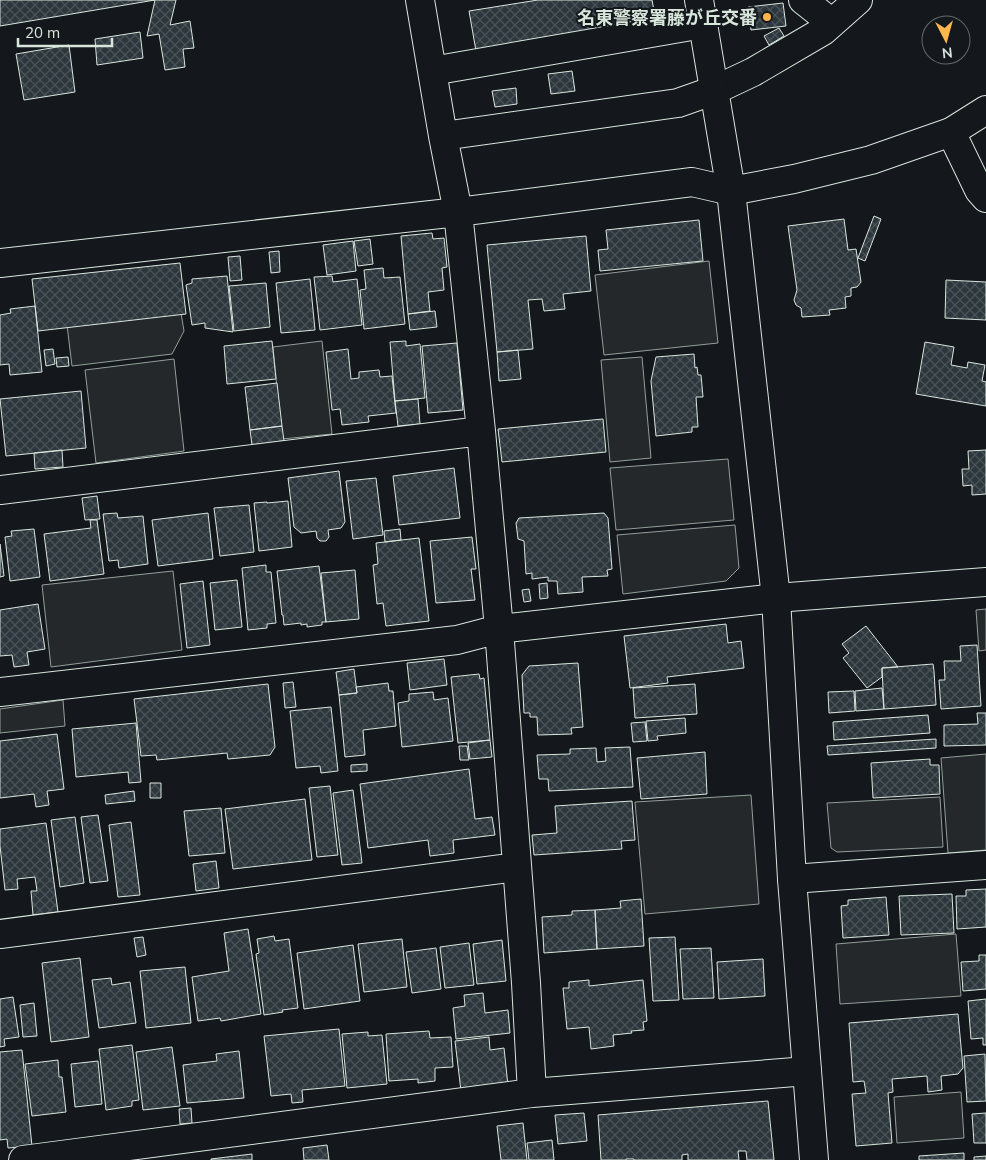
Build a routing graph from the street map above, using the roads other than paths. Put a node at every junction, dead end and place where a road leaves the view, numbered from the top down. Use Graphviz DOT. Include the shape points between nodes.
graph roads {
  1 [pos="420,0"];
  2 [pos="803,0"];
  3 [pos="858,0"];
  4 [pos="701,12"];
  5 [pos="832,23"];
  6 [pos="432,71"];
  7 [pos="715,90"];
  8 [pos="986,110"];
  9 [pos="951,132"];
  10 [pos="443,136"];
  11 [pos="731,191"];
  12 [pos="986,198"];
  13 [pos="458,212"];
  14 [pos="0,263"];
  15 [pos="481,430"];
  16 [pos="0,490"];
  17 [pos="986,582"];
  18 [pos="776,598"];
  19 [pos="499,629"];
  20 [pos="0,692"];
  21 [pos="986,865"];
  22 [pos="516,867"];
  23 [pos="792,879"];
  24 [pos="0,934"];
  25 [pos="807,1071"];
  26 [pos="532,1093"];
  27 [pos="23,1160"];
  28 [pos="814,1160"];
  1 -- 6 [label="street"];
  2 -- 5 [label="street"];
  3 -- 5 [label="street"];
  4 -- 6 [label="street"];
  4 -- 7 [label="street"];
  5 -- 7 [label="street" via="753,72"];
  6 -- 10 [label="street"];
  7 -- 10 [label="street" via="678,103"];
  7 -- 11 [label="street"];
  8 -- 9 [label="street"];
  9 -- 11 [label="street" via="871,160"];
  9 -- 12 [label="street"];
  10 -- 13 [label="street"];
  11 -- 13 [label="street" via="692,182"];
  11 -- 18 [label="street"];
  13 -- 14 [label="street"];
  13 -- 15 [label="street"];
  15 -- 16 [label="street"];
  15 -- 19 [label="street"];
  17 -- 18 [label="street"];
  18 -- 19 [label="street"];
  18 -- 23 [label="street"];
  19 -- 20 [label="street" via="456,640"];
  19 -- 22 [label="street"];
  21 -- 23 [label="street"];
  22 -- 24 [label="street"];
  22 -- 26 [label="street"];
  23 -- 25 [label="street"];
  25 -- 26 [label="street"];
  25 -- 28 [label="street"];
  26 -- 27 [label="street"];
}
